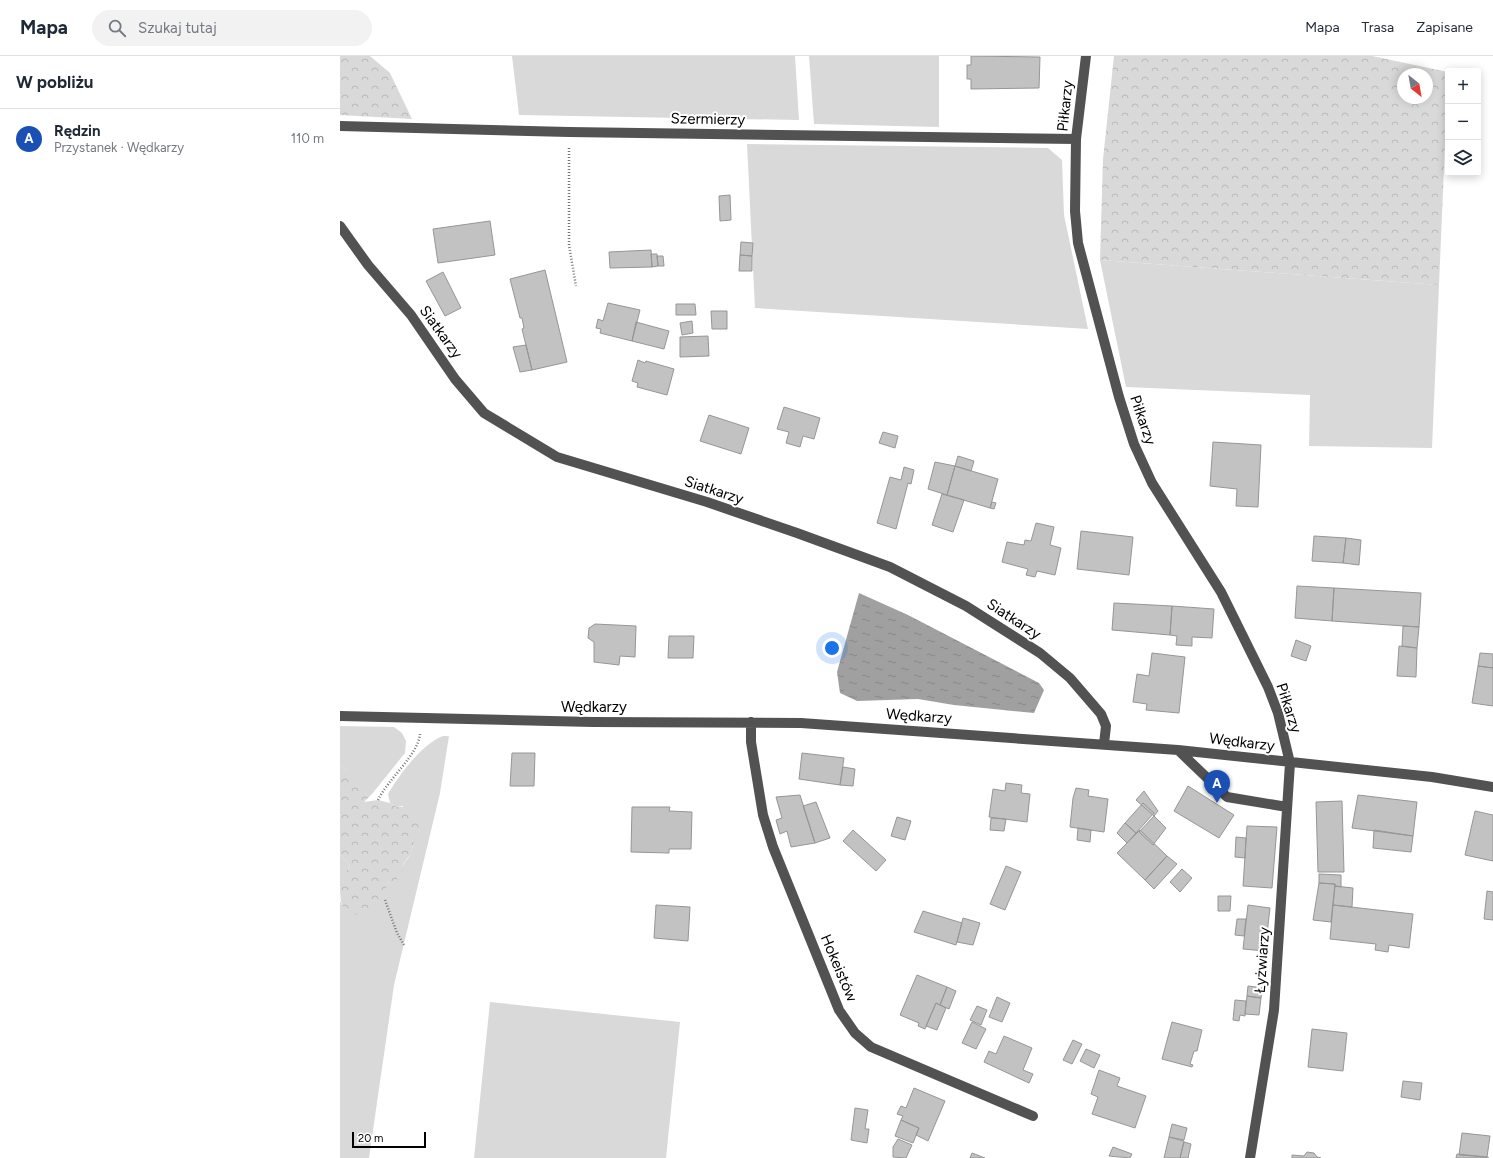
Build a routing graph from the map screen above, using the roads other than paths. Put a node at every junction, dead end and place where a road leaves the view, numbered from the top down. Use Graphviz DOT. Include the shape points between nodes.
graph roads {
  1 [pos="1086,56"];
  2 [pos="340,126"];
  3 [pos="1076,139"];
  4 [pos="340,226"];
  5 [pos="340,716"];
  6 [pos="750,722"];
  7 [pos="1104,744"];
  8 [pos="1178,750"];
  9 [pos="1290,763"];
  10 [pos="1493,787"];
  11 [pos="1287,808"];
  12 [pos="1033,1116"];
  13 [pos="1250,1158"];
  1 -- 3 [label="street, Piłkarzy"];
  2 -- 3 [label="street, Szermierzy"];
  3 -- 9 [label="street, Piłkarzy" via="1075,211 1078,243 1134,444 1152,483 1220,592 1268,687 1278,712"];
  4 -- 7 [label="street, Siatkarzy" via="368,265 411,315 455,379 484,413 556,457 707,502 804,536 890,568 966,606 1040,653 1070,678 1101,714 1106,726"];
  5 -- 6 [label="street, Wędkarzy" via="593,722"];
  6 -- 7 [label="street, Wędkarzy" via="800,723"];
  6 -- 12 [label="street, Hokeistów" via="763,815 773,847 833,997 855,1033 871,1047"];
  7 -- 8 [label="street, Wędkarzy"];
  8 -- 9 [label="street, Wędkarzy"];
  8 -- 11 [label="street" via="1227,797"];
  9 -- 10 [label="street, Wędkarzy" via="1432,777"];
  9 -- 11 [label="street, Łyżwiarzy"];
  11 -- 13 [label="street, Łyżwiarzy" via="1274,1010"];
}
